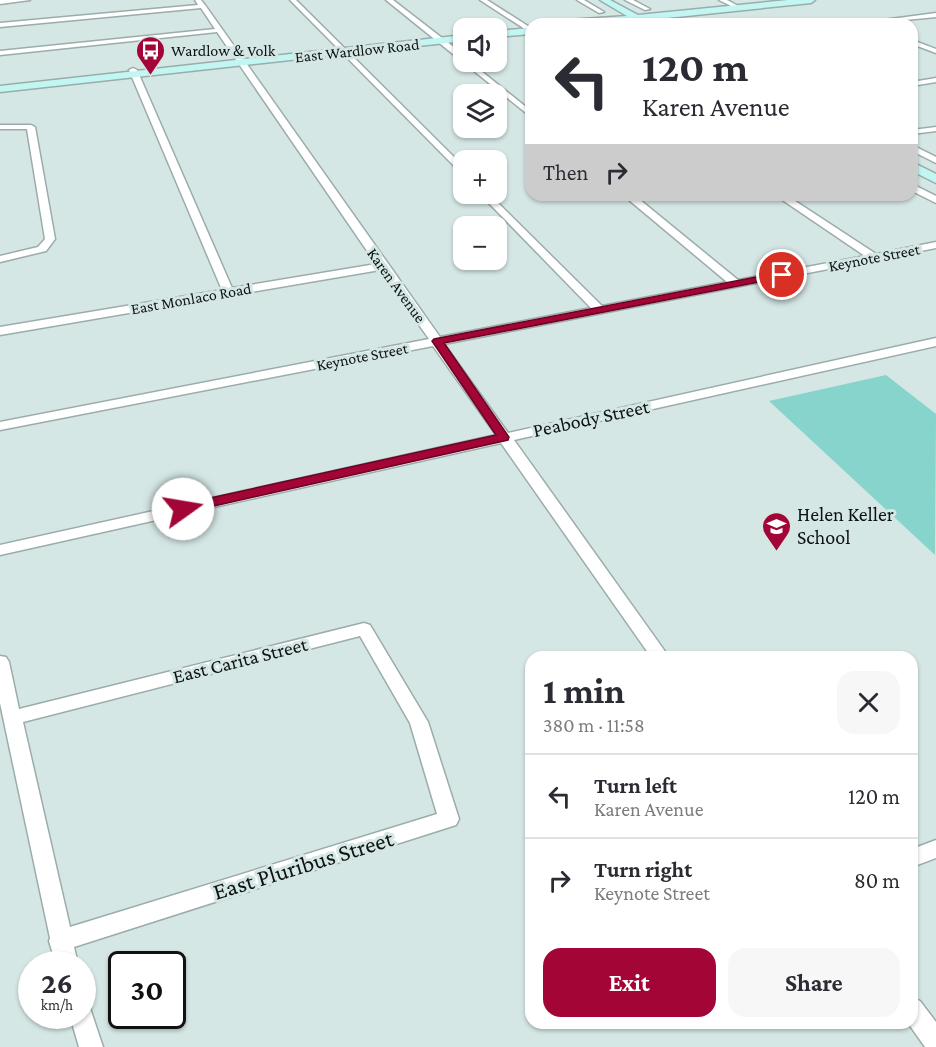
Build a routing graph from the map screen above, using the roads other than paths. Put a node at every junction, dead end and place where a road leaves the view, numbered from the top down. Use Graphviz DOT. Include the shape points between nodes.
graph roads {
  1 [pos="27,0"];
  2 [pos="293,0"];
  3 [pos="389,0"];
  4 [pos="483,0"];
  5 [pos="580,0"];
  6 [pos="604,0"];
  7 [pos="628,0"];
  8 [pos="722,0"];
  9 [pos="771,0"];
  10 [pos="811,0"];
  11 [pos="0,2"];
  12 [pos="201,3"];
  13 [pos="735,6"];
  14 [pos="646,9"];
  15 [pos="601,12"];
  16 [pos="936,15"];
  17 [pos="637,17"];
  18 [pos="629,18"];
  19 [pos="913,18"];
  20 [pos="0,25"];
  21 [pos="525,26"];
  22 [pos="525,29"];
  23 [pos="220,30"];
  24 [pos="507,31"];
  25 [pos="453,37"];
  26 [pos="438,39"];
  27 [pos="918,44"];
  28 [pos="342,49"];
  29 [pos="453,51"];
  30 [pos="936,51"];
  31 [pos="0,53"];
  32 [pos="239,60"];
  33 [pos="134,72"];
  34 [pos="479,72"];
  35 [pos="936,80"];
  36 [pos="918,83"];
  37 [pos="0,84"];
  38 [pos="0,89"];
  39 [pos="525,110"];
  40 [pos="0,127"];
  41 [pos="936,129"];
  42 [pos="918,131"];
  43 [pos="918,150"];
  44 [pos="936,160"];
  45 [pos="453,162"];
  46 [pos="918,169"];
  47 [pos="936,179"];
  48 [pos="918,190"];
  49 [pos="936,200"];
  50 [pos="635,201"];
  51 [pos="789,201"];
  52 [pos="494,204"];
  53 [pos="936,245"];
  54 [pos="874,257"];
  55 [pos="0,259"];
  56 [pos="383,266"];
  57 [pos="736,284"];
  58 [pos="228,292"];
  59 [pos="599,310"];
  60 [pos="0,331"];
  61 [pos="438,341"];
  62 [pos="936,342"];
  63 [pos="0,426"];
  64 [pos="503,437"];
  65 [pos="0,549"];
  66 [pos="656,651"];
  67 [pos="0,662"];
  68 [pos="12,718"];
  69 [pos="419,722"];
  70 [pos="936,849"];
  71 [pos="918,856"];
  72 [pos="60,941"];
  73 [pos="63,951"];
  74 [pos="918,1017"];
  75 [pos="86,1029"];
  76 [pos="936,1042"];
  77 [pos="91,1047"];
  1 -- 11 [label="street"];
  2 -- 28 [label="street"];
  3 -- 26 [label="street"];
  4 -- 21 [label="street"];
  5 -- 15 [label="street"];
  6 -- 17 [label="main road"];
  7 -- 14 [label="street"];
  8 -- 13 [label="street"];
  9 -- 13 [label="main road"];
  10 -- 13 [label="main road"];
  12 -- 20 [label="street"];
  12 -- 23 [label="street, Karen Avenue"];
  13 -- 17 [label="main road"];
  16 -- 19 [label="street"];
  17 -- 18 [label="main road"];
  22 -- 24 [label="main road"];
  23 -- 31 [label="street"];
  23 -- 32 [label="street, Karen Avenue"];
  25 -- 26 [label="main road, East Wardlow Road"];
  26 -- 28 [label="main road, East Wardlow Road"];
  26 -- 29 [label="street"];
  27 -- 30 [label="street"];
  28 -- 32 [label="main road, East Wardlow Road"];
  28 -- 45 [label="street"];
  32 -- 33 [label="main road, East Wardlow Road"];
  32 -- 56 [label="street, Karen Avenue"];
  33 -- 37 [label="main road, East Wardlow Road"];
  33 -- 38 [label="main road, East Wardlow Road"];
  33 -- 58 [label="street"];
  34 -- 39 [label="street"];
  35 -- 36 [label="street"];
  40 -- 55 [label="street" via="31,127 50,239 42,249"];
  41 -- 42 [label="street"];
  43 -- 44 [label="street"];
  46 -- 47 [label="main road"];
  48 -- 49 [label="street"];
  50 -- 57 [label="street"];
  51 -- 54 [label="street"];
  52 -- 59 [label="street"];
  53 -- 54 [label="street, Keynote Street"];
  54 -- 57 [label="street, Keynote Street"];
  56 -- 58 [label="street, East Monlaco Road"];
  56 -- 61 [label="street, Karen Avenue"];
  57 -- 59 [label="street, Keynote Street"];
  58 -- 60 [label="street, East Monlaco Road"];
  59 -- 61 [label="street, Keynote Street"];
  61 -- 63 [label="street, Keynote Street"];
  61 -- 64 [label="street, Karen Avenue"];
  62 -- 64 [label="street, Peabody Street"];
  64 -- 65 [label="street, Peabody Street"];
  64 -- 66 [label="street, Karen Avenue"];
  67 -- 68 [label="street"];
  68 -- 69 [label="street, East Carita Street" via="364,629"];
  68 -- 72 [label="street"];
  69 -- 72 [label="street, East Pluribus Street" via="449,819"];
  70 -- 71 [label="street"];
  72 -- 73 [label="street"];
  74 -- 76 [label="street"];
  75 -- 77 [label="street"];
}
